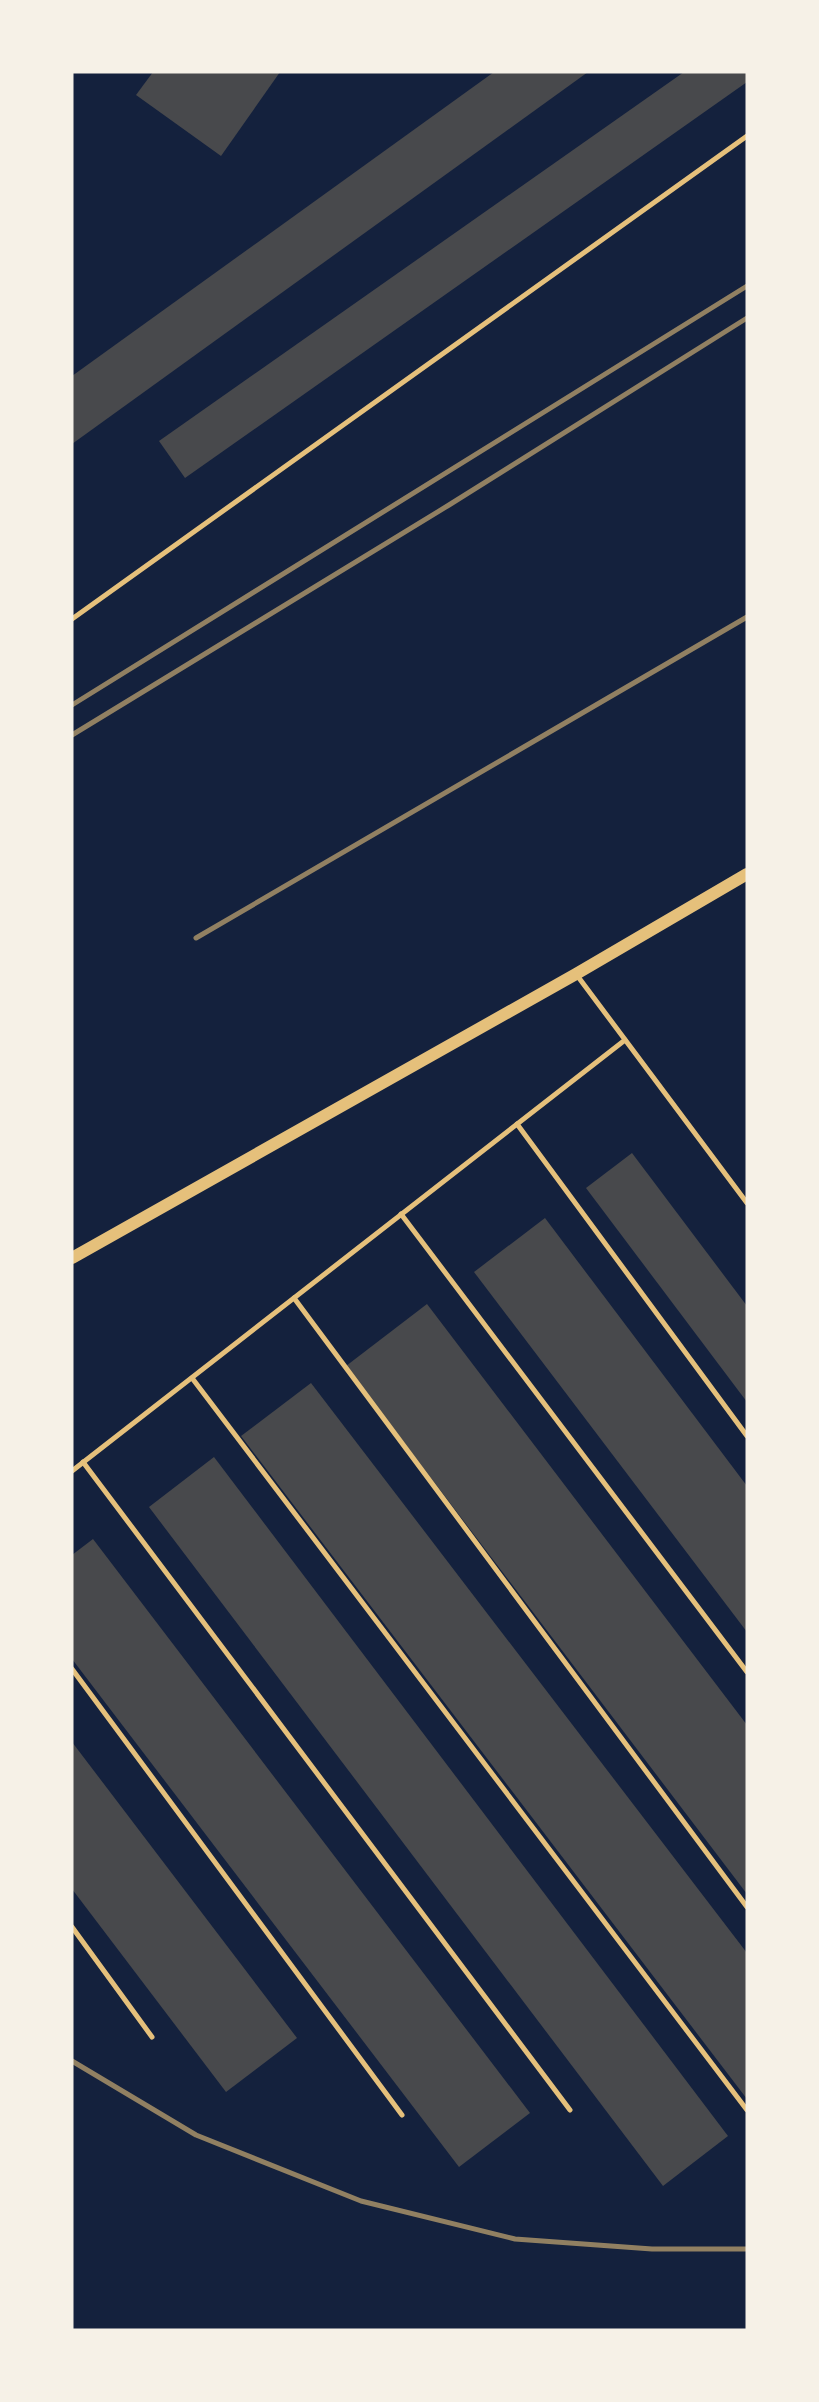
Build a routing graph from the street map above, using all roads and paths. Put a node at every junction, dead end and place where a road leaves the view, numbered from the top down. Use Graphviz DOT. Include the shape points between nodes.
graph roads {
  1 [pos="747,136"];
  2 [pos="72,619"];
  3 [pos="747,874"];
  4 [pos="576,974"];
  5 [pos="625,1040"];
  6 [pos="517,1124"];
  7 [pos="747,1203"];
  8 [pos="401,1214"];
  9 [pos="72,1258"];
  10 [pos="294,1298"];
  11 [pos="192,1378"];
  12 [pos="747,1436"];
  13 [pos="83,1462"];
  14 [pos="72,1471"];
  15 [pos="72,1670"];
  16 [pos="747,1672"];
  17 [pos="747,1908"];
  18 [pos="72,1927"];
  19 [pos="152,2037"];
  20 [pos="570,2110"];
  21 [pos="747,2110"];
  22 [pos="402,2115"];
  1 -- 2 [label="lane"];
  3 -- 4 [label="street"];
  4 -- 5 [label="lane"];
  4 -- 9 [label="street"];
  5 -- 6 [label="lane"];
  5 -- 7 [label="lane"];
  6 -- 8 [label="lane"];
  6 -- 12 [label="lane"];
  8 -- 10 [label="lane"];
  8 -- 16 [label="lane"];
  10 -- 11 [label="lane"];
  10 -- 17 [label="lane"];
  11 -- 13 [label="lane"];
  11 -- 21 [label="lane"];
  13 -- 14 [label="lane"];
  13 -- 20 [label="lane"];
  15 -- 22 [label="lane"];
  18 -- 19 [label="lane"];
}
